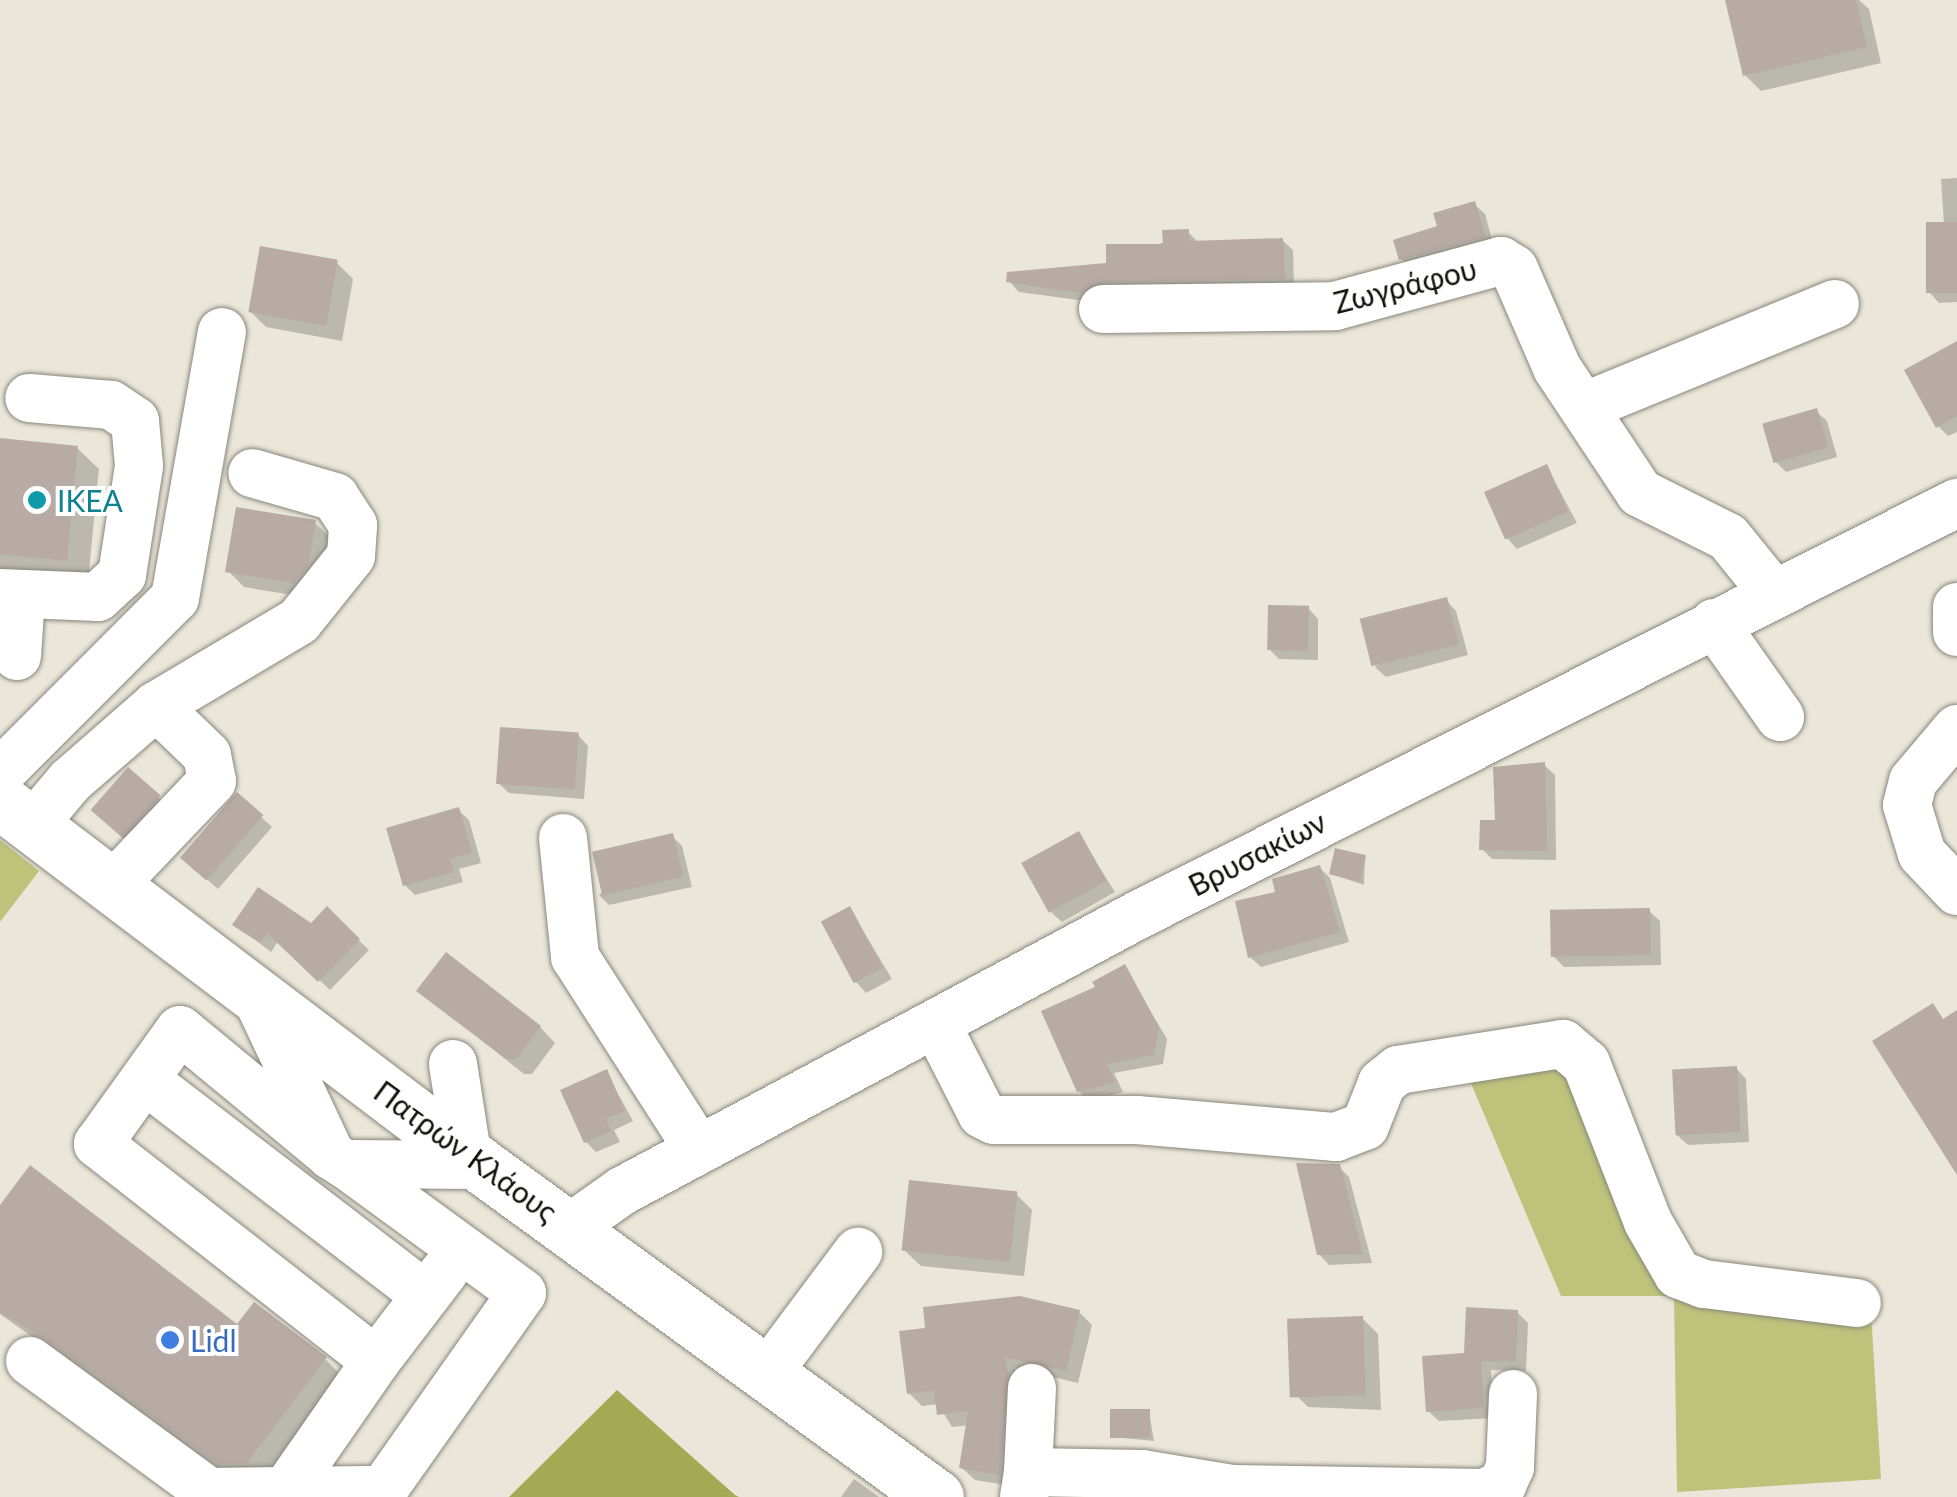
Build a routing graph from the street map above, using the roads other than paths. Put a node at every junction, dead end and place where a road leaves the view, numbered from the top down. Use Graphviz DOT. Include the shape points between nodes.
graph roads {
  1 [pos="1835,304"];
  2 [pos="1103,309"];
  3 [pos="222,332"];
  4 [pos="29,398"];
  5 [pos="1586,406"];
  6 [pos="252,473"];
  7 [pos="1957,502"];
  8 [pos="11,594"];
  9 [pos="1774,594"];
  10 [pos="1957,608"];
  11 [pos="1714,623"];
  12 [pos="1957,632"];
  13 [pos="17,656"];
  14 [pos="156,706"];
  15 [pos="1780,717"];
  16 [pos="1952,747"];
  17 [pos="0,773"];
  18 [pos="16,813"];
  19 [pos="563,838"];
  20 [pos="114,884"];
  21 [pos="1957,891"];
  22 [pos="257,998"];
  23 [pos="936,1024"];
  24 [pos="453,1064"];
  25 [pos="145,1080"];
  26 [pos="699,1150"];
  27 [pos="338,1159"];
  28 [pos="474,1159"];
  29 [pos="570,1228"];
  30 [pos="462,1249"];
  31 [pos="858,1252"];
  32 [pos="426,1296"];
  33 [pos="1857,1303"];
  34 [pos="30,1360"];
  35 [pos="376,1361"];
  36 [pos="768,1370"];
  37 [pos="1032,1388"];
  38 [pos="1513,1394"];
  39 [pos="1026,1484"];
  40 [pos="285,1492"];
  41 [pos="936,1497"];
  1 -- 5 [label="street"];
  2 -- 5 [label="street, Ζωγράφου" via="1335,306 1500,262 1514,268 1557,368"];
  3 -- 17 [label="street" via="175,598"];
  4 -- 8 [label="street" via="111,406 135,421 139,466 122,574 98,597"];
  5 -- 9 [label="street, Ζωγράφου" via="1640,493 1728,538"];
  6 -- 14 [label="street" via="335,497 353,524 351,556 298,621"];
  7 -- 9 [label="street, Βρυσακίων"];
  8 -- 13 [label="street"];
  9 -- 11 [label="street, Βρυσακίων"];
  10 -- 12 [label="street"];
  11 -- 15 [label="street"];
  11 -- 23 [label="street, Βρυσακίων" via="1367,795"];
  14 -- 18 [label="street" via="70,782"];
  14 -- 20 [label="street" via="208,755 212,782"];
  16 -- 21 [label="street" via="1913,781 1907,805 1922,854"];
  18 -- 20 [label="main road, Πατρών Κλάους"];
  19 -- 26 [label="street" via="575,957"];
  20 -- 22 [label="main road, Πατρών Κλάους"];
  22 -- 27 [label="street"];
  22 -- 28 [label="main road, Πατρών Κλάους"];
  23 -- 26 [label="street, Βρυσακίων"];
  23 -- 33 [label="street" via="982,1114 994,1120 1138,1120 1336,1137 1365,1126 1382,1083 1398,1070 1563,1044 1586,1063 1648,1222 1678,1274 1704,1284"];
  24 -- 28 [label="street"];
  25 -- 27 [label="street" via="180,1030"];
  25 -- 32 [label="street"];
  25 -- 35 [label="street" via="98,1144"];
  26 -- 29 [label="street, Βρυσακίων" via="601,1203"];
  27 -- 28 [label="street"];
  27 -- 30 [label="street"];
  28 -- 29 [label="main road, Πατρών Κλάους"];
  29 -- 36 [label="main road, Πατρών Κλάους"];
  30 -- 32 [label="street"];
  30 -- 40 [label="street" via="522,1293 383,1490"];
  31 -- 36 [label="street"];
  32 -- 35 [label="street"];
  34 -- 40 [label="street" via="210,1492"];
  35 -- 40 [label="street"];
  36 -- 41 [label="main road, Πατρών Κλάους"];
  37 -- 39 [label="street"];
  38 -- 39 [label="street" via="1510,1467 1502,1486 1484,1493 1232,1489 1142,1474"];
}
